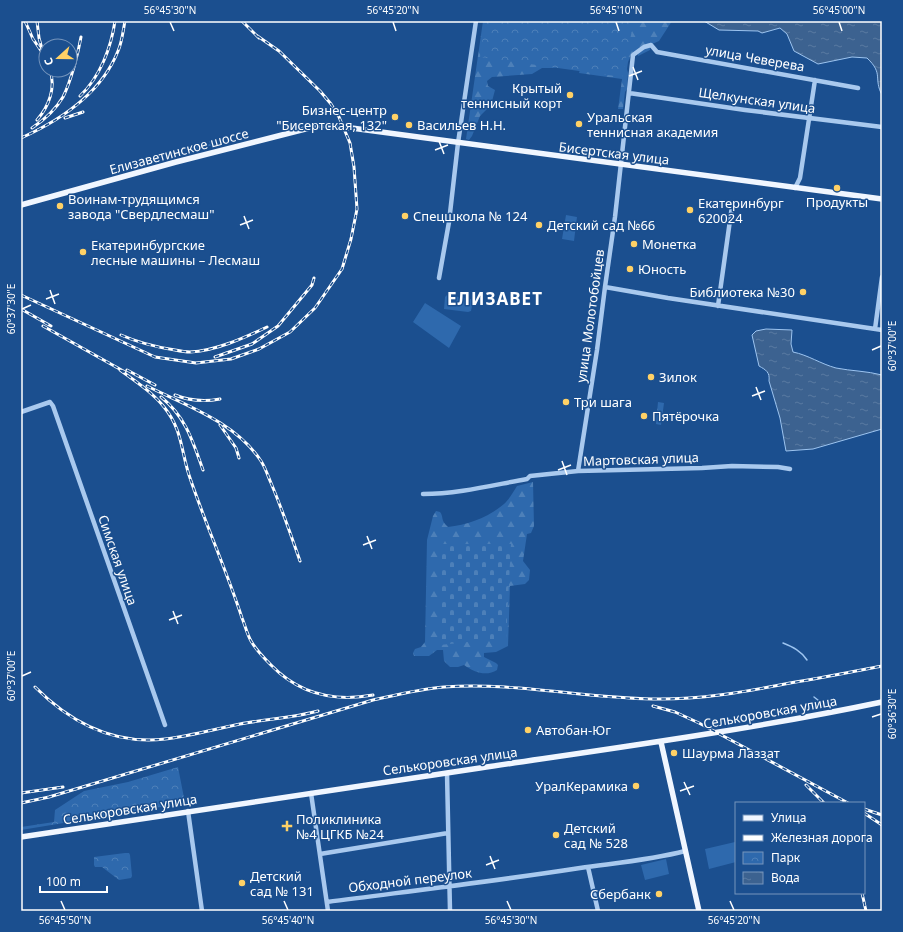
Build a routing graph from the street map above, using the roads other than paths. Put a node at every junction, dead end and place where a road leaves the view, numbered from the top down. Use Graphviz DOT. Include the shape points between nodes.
graph roads {
  1 [pos="476,21"];
  2 [pos="651,45"];
  3 [pos="815,80"];
  4 [pos="858,88"];
  5 [pos="629,93"];
  6 [pos="809,118"];
  7 [pos="344,127"];
  8 [pos="882,127"];
  9 [pos="458,143"];
  10 [pos="622,164"];
  11 [pos="795,188"];
  12 [pos="882,199"];
  13 [pos="21,206"];
  14 [pos="732,206"];
  15 [pos="882,277"];
  16 [pos="439,278"];
  17 [pos="604,287"];
  18 [pos="718,306"];
  19 [pos="875,329"];
  20 [pos="882,330"];
  21 [pos="21,412"];
  22 [pos="790,469"];
  23 [pos="578,472"];
  24 [pos="423,494"];
  25 [pos="882,702"];
  26 [pos="166,725"];
  27 [pos="661,742"];
  28 [pos="447,773"];
  29 [pos="311,793"];
  30 [pos="188,811"];
  31 [pos="448,833"];
  32 [pos="21,837"];
  33 [pos="686,851"];
  34 [pos="320,854"];
  35 [pos="588,867"];
  36 [pos="449,887"];
  37 [pos="326,902"];
  38 [pos="202,911"];
  39 [pos="328,911"];
  40 [pos="450,911"];
  41 [pos="598,911"];
  42 [pos="699,911"];
  1 -- 9 [label="street"];
  2 -- 3 [label="street, улица Чеверева" via="657,52"];
  2 -- 5 [label="street, улица Молотобойцев" via="644,46 633,55"];
  3 -- 4 [label="street, улица Чеверева"];
  3 -- 6 [label="street"];
  5 -- 6 [label="street, Щелкунская улица"];
  5 -- 10 [label="street, улица Молотобойцев"];
  6 -- 8 [label="street, Щелкунская улица"];
  6 -- 11 [label="street" via="800,178"];
  7 -- 9 [label="main road, Бисертская улица"];
  7 -- 13 [label="main road, Елизаветинское шоссе" via="321,125 176,162"];
  9 -- 10 [label="main road, Бисертская улица"];
  9 -- 16 [label="street" via="449,222"];
  10 -- 11 [label="main road, Бисертская улица"];
  10 -- 17 [label="street, улица Молотобойцев"];
  11 -- 12 [label="main road, Бисертская улица"];
  14 -- 18 [label="street"];
  15 -- 19 [label="street"];
  17 -- 18 [label="street"];
  17 -- 23 [label="street, улица Молотобойцев"];
  18 -- 19 [label="street"];
  19 -- 20 [label="street"];
  21 -- 26 [label="street, Симская улица" via="50,402 52,406"];
  22 -- 23 [label="street, Мартовская улица" via="732,466"];
  23 -- 24 [label="street, Мартовская улица" via="530,476 527,479 455,492"];
  25 -- 27 [label="main road, Селькоровская улица"];
  27 -- 28 [label="main road, Селькоровская улица"];
  27 -- 33 [label="main road"];
  28 -- 29 [label="main road, Селькоровская улица"];
  28 -- 31 [label="street"];
  29 -- 30 [label="main road, Селькоровская улица"];
  29 -- 34 [label="street"];
  30 -- 32 [label="main road, Селькоровская улица"];
  30 -- 38 [label="street"];
  31 -- 34 [label="street"];
  31 -- 36 [label="street"];
  33 -- 35 [label="street, Обходной переулок"];
  33 -- 42 [label="main road"];
  34 -- 37 [label="street"];
  35 -- 36 [label="street, Обходной переулок"];
  35 -- 41 [label="street"];
  36 -- 37 [label="street, Обходной переулок"];
  36 -- 40 [label="street"];
  37 -- 39 [label="street"];
}
